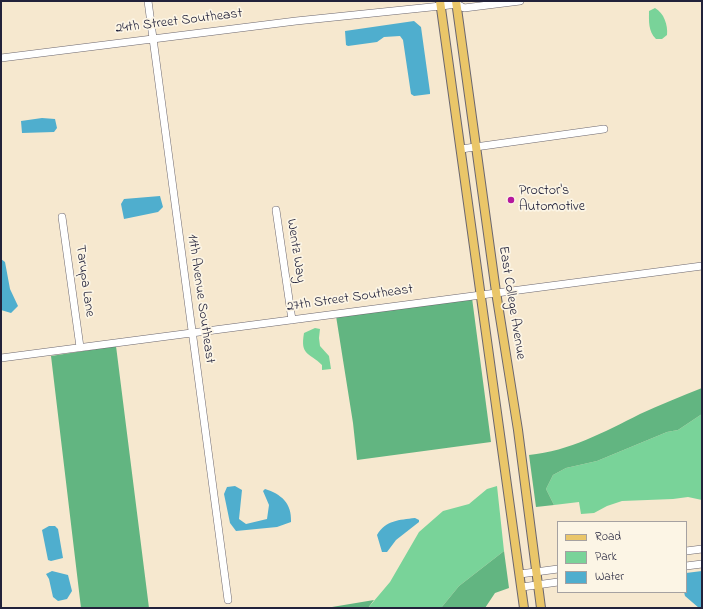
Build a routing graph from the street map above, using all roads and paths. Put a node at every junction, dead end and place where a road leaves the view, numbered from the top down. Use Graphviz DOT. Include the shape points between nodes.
graph roads {
  1 [pos="148,1"];
  2 [pos="520,1"];
  3 [pos="458,2"];
  4 [pos="441,3"];
  5 [pos="153,38"];
  6 [pos="1,58"];
  7 [pos="604,129"];
  8 [pos="476,147"];
  9 [pos="461,149"];
  10 [pos="276,210"];
  11 [pos="62,218"];
  12 [pos="702,266"];
  13 [pos="496,292"];
  14 [pos="481,294"];
  15 [pos="292,320"];
  16 [pos="192,333"];
  17 [pos="80,347"];
  18 [pos="1,358"];
  19 [pos="702,549"];
  20 [pos="687,551"];
  21 [pos="702,564"];
  22 [pos="687,566"];
  23 [pos="557,569"];
  24 [pos="537,572"];
  25 [pos="520,574"];
  26 [pos="557,582"];
  27 [pos="538,585"];
  28 [pos="522,587"];
  29 [pos="228,600"];
  30 [pos="524,608"];
  31 [pos="541,608"];
  1 -- 5 [label="street, 11th Avenue Southeast"];
  2 -- 3 [label="street, 24th Street Southeast" via="464,8"];
  3 -- 4 [label="street, 24th Street Southeast"];
  3 -- 8 [label="main road, East College Avenue"];
  4 -- 5 [label="street, 24th Street Southeast"];
  4 -- 9 [label="main road, East College Avenue"];
  5 -- 6 [label="street, 24th Street Southeast"];
  5 -- 16 [label="street, 11th Avenue Southeast"];
  7 -- 8 [label="street"];
  8 -- 9 [label="street"];
  8 -- 13 [label="main road, East College Avenue"];
  9 -- 14 [label="main road, East College Avenue"];
  10 -- 15 [label="street, Wentz Way"];
  11 -- 17 [label="street, Tarupa Lane"];
  12 -- 13 [label="street, 27th Street Southeast"];
  13 -- 14 [label="street, 27th Street Southeast"];
  13 -- 24 [label="main road, East College Avenue"];
  14 -- 15 [label="street, 27th Street Southeast"];
  14 -- 25 [label="main road, East College Avenue"];
  15 -- 16 [label="street, 27th Street Southeast"];
  16 -- 17 [label="street, 27th Street Southeast"];
  16 -- 29 [label="street, 11th Avenue Southeast"];
  17 -- 18 [label="street, 27th Street Southeast"];
  19 -- 20 [label="street"];
  21 -- 22 [label="street"];
  23 -- 24 [label="street"];
  24 -- 25 [label="street"];
  24 -- 27 [label="main road, East College Avenue"];
  25 -- 28 [label="main road, East College Avenue"];
  26 -- 27 [label="street"];
  27 -- 28 [label="street"];
  27 -- 31 [label="main road, East College Avenue"];
  28 -- 30 [label="main road, East College Avenue"];
}
